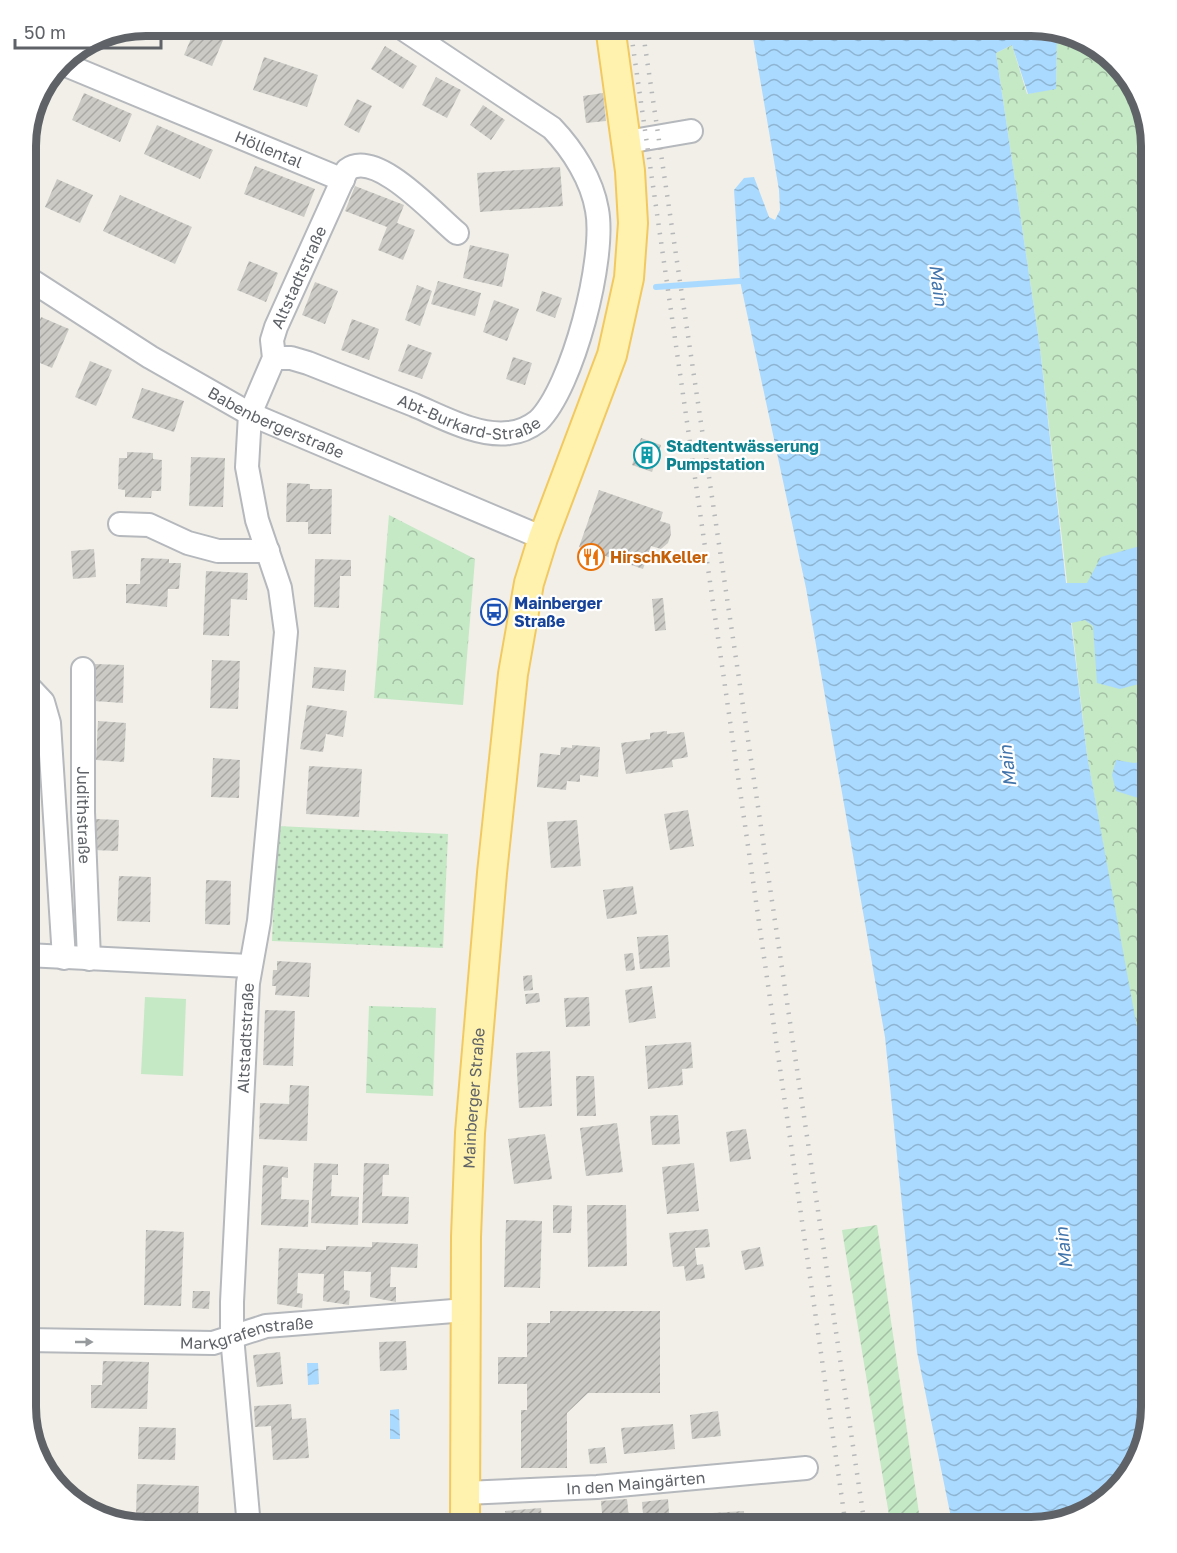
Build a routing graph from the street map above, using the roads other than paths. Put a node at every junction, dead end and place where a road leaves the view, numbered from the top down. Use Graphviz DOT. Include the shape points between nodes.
graph roads {
  1 [pos="414,36"];
  2 [pos="611,36"];
  3 [pos="70,67"];
  4 [pos="691,132"];
  5 [pos="627,142"];
  6 [pos="343,180"];
  7 [pos="457,233"];
  8 [pos="36,283"];
  9 [pos="274,358"];
  10 [pos="250,414"];
  11 [pos="120,524"];
  12 [pos="543,538"];
  13 [pos="268,551"];
  14 [pos="83,669"];
  15 [pos="36,695"];
  16 [pos="36,956"];
  17 [pos="64,958"];
  18 [pos="89,959"];
  19 [pos="249,966"];
  20 [pos="466,1310"];
  21 [pos="232,1336"];
  22 [pos="36,1340"];
  23 [pos="806,1468"];
  24 [pos="465,1493"];
  25 [pos="248,1517"];
  26 [pos="465,1517"];
  1 -- 9 [label="street, Abt-Burkard-Straße" via="552,128 582,169 597,210 596,264 585,314 561,384 549,406 526,430 508,434 471,427 308,363"];
  2 -- 5 [label="main road, Mainberger Straße"];
  3 -- 6 [label="street, Höllental"];
  4 -- 5 [label="street"];
  5 -- 12 [label="main road, Mainberger Straße" via="633,223 623,315 612,355"];
  6 -- 7 [label="street" via="354,165 363,164 386,174 408,188"];
  6 -- 9 [label="street, Altstadtstraße" via="276,327 272,340"];
  8 -- 10 [label="street, Babenbergerstraße" via="150,357"];
  9 -- 10 [label="street, Altstadtstraße"];
  10 -- 12 [label="street, Babenbergerstraße"];
  10 -- 13 [label="street, Altstadtstraße" via="249,489"];
  11 -- 13 [label="street" via="149,525 188,543 218,551"];
  12 -- 20 [label="main road, Mainberger Straße" via="529,583 516,653 492,873 470,1133"];
  13 -- 19 [label="street, Altstadtstraße" via="282,599 286,632 259,921"];
  14 -- 18 [label="street, Judithstraße"];
  15 -- 17 [label="street, Judithstraße" via="43,702 49,723"];
  16 -- 17 [label="street"];
  17 -- 18 [label="street"];
  18 -- 19 [label="street"];
  19 -- 21 [label="street, Altstadtstraße"];
  20 -- 21 [label="street, Markgrafenstraße" via="266,1326"];
  20 -- 24 [label="main road, Mainberger Straße"];
  22 -- 21 [label="street, Markgrafenstraße, one-way" via="213,1343"];
  21 -- 25 [label="street, Altstadtstraße"];
  23 -- 24 [label="street, In den Maingärten" via="597,1487"];
  24 -- 26 [label="main road, Mainberger Straße"];
}
